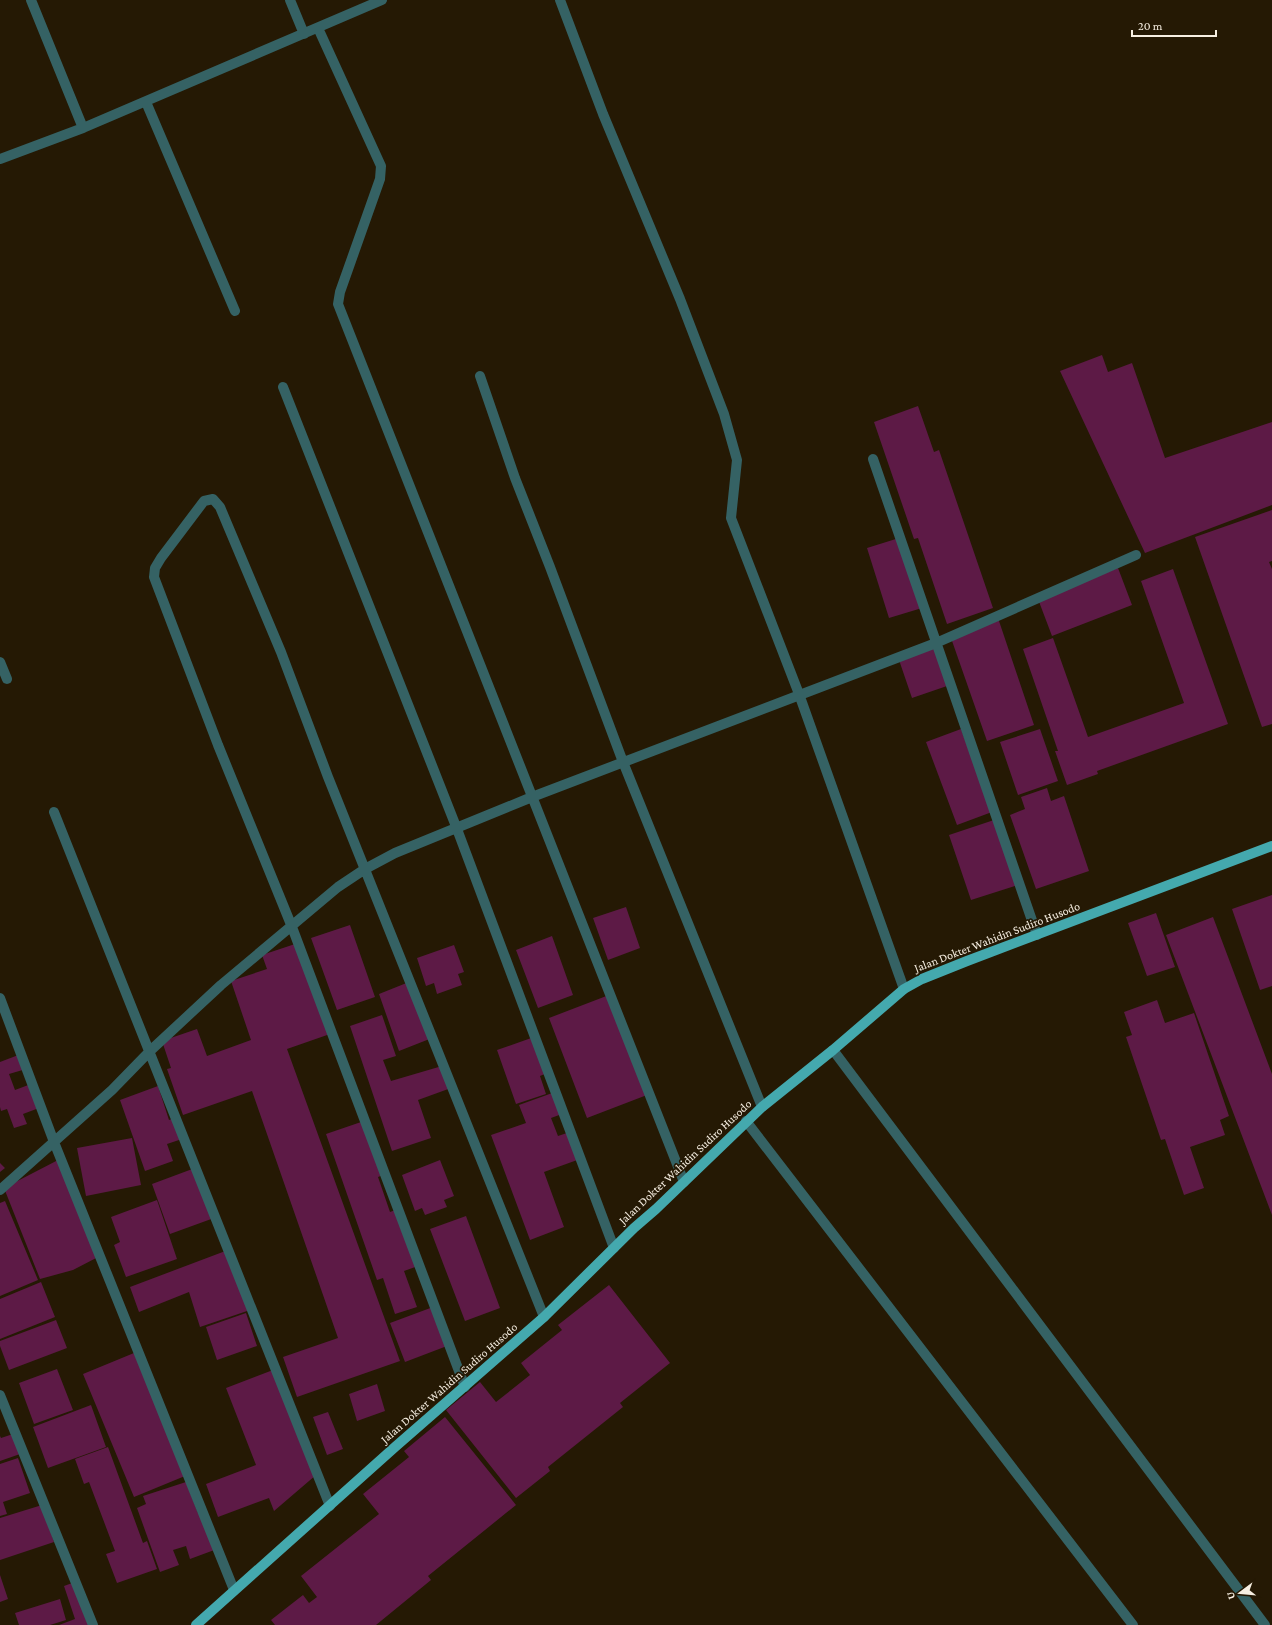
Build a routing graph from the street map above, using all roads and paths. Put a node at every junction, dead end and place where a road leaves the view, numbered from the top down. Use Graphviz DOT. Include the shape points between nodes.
graph roads {
  1 [pos="31,0"];
  2 [pos="290,0"];
  3 [pos="382,0"];
  4 [pos="560,0"];
  5 [pos="318,28"];
  6 [pos="304,34"];
  7 [pos="146,102"];
  8 [pos="83,128"];
  9 [pos="0,160"];
  10 [pos="235,311"];
  11 [pos="480,376"];
  12 [pos="283,387"];
  13 [pos="873,459"];
  14 [pos="1136,555"];
  15 [pos="936,643"];
  16 [pos="0,662"];
  17 [pos="7,679"];
  18 [pos="799,694"];
  19 [pos="623,762"];
  20 [pos="532,797"];
  21 [pos="54,812"];
  22 [pos="457,829"];
  23 [pos="1272,846"];
  24 [pos="365,869"];
  25 [pos="292,927"];
  26 [pos="1037,935"];
  27 [pos="904,989"];
  28 [pos="0,998"];
  29 [pos="833,1050"];
  30 [pos="150,1051"];
  31 [pos="762,1107"];
  32 [pos="746,1121"];
  33 [pos="54,1142"];
  34 [pos="684,1182"];
  35 [pos="0,1190"];
  36 [pos="614,1248"];
  37 [pos="544,1317"];
  38 [pos="465,1387"];
  39 [pos="0,1395"];
  40 [pos="330,1506"];
  41 [pos="234,1590"];
  42 [pos="93,1625"];
  43 [pos="196,1625"];
  44 [pos="1133,1625"];
  45 [pos="1265,1625"];
  1 -- 8 [label="street"];
  2 -- 6 [label="street"];
  3 -- 5 [label="street"];
  4 -- 18 [label="street" via="724,414 737,460 732,518"];
  5 -- 6 [label="street"];
  5 -- 20 [label="street" via="382,166 380,179 338,304"];
  6 -- 7 [label="street"];
  7 -- 8 [label="street"];
  7 -- 10 [label="street"];
  8 -- 9 [label="street"];
  11 -- 19 [label="street" via="515,478"];
  12 -- 22 [label="street"];
  13 -- 15 [label="street"];
  14 -- 15 [label="street"];
  15 -- 18 [label="street"];
  15 -- 26 [label="street"];
  16 -- 17 [label="street"];
  18 -- 19 [label="street"];
  18 -- 27 [label="street"];
  19 -- 20 [label="street"];
  19 -- 31 [label="street"];
  20 -- 22 [label="street"];
  20 -- 34 [label="street"];
  21 -- 30 [label="street"];
  22 -- 24 [label="street" via="395,853"];
  22 -- 36 [label="street"];
  23 -- 26 [label="main road, Jalan Dokter Wahidin Sudiro Husodo"];
  24 -- 25 [label="street" via="338,887"];
  24 -- 25 [label="street" via="281,652 220,507 213,499 204,501 161,558 155,568 154,577 218,745"];
  24 -- 37 [label="street"];
  25 -- 30 [label="street" via="221,985"];
  25 -- 38 [label="street"];
  26 -- 27 [label="main road, Jalan Dokter Wahidin Sudiro Husodo" via="922,979"];
  27 -- 29 [label="main road, Jalan Dokter Wahidin Sudiro Husodo"];
  28 -- 33 [label="street"];
  29 -- 31 [label="main road, Jalan Dokter Wahidin Sudiro Husodo"];
  29 -- 45 [label="street"];
  30 -- 33 [label="street" via="112,1090"];
  30 -- 40 [label="street"];
  31 -- 32 [label="main road, Jalan Dokter Wahidin Sudiro Husodo"];
  32 -- 34 [label="main road, Jalan Dokter Wahidin Sudiro Husodo"];
  32 -- 44 [label="street"];
  33 -- 35 [label="street"];
  33 -- 41 [label="street"];
  34 -- 36 [label="main road, Jalan Dokter Wahidin Sudiro Husodo"];
  36 -- 37 [label="main road, Jalan Dokter Wahidin Sudiro Husodo"];
  37 -- 38 [label="main road, Jalan Dokter Wahidin Sudiro Husodo"];
  38 -- 40 [label="main road, Jalan Dokter Wahidin Sudiro Husodo" via="395,1446"];
  39 -- 42 [label="street"];
  40 -- 41 [label="main road, Jalan Dokter Wahidin Sudiro Husodo"];
  41 -- 43 [label="main road, Jalan Dokter Wahidin Sudiro Husodo"];
}
